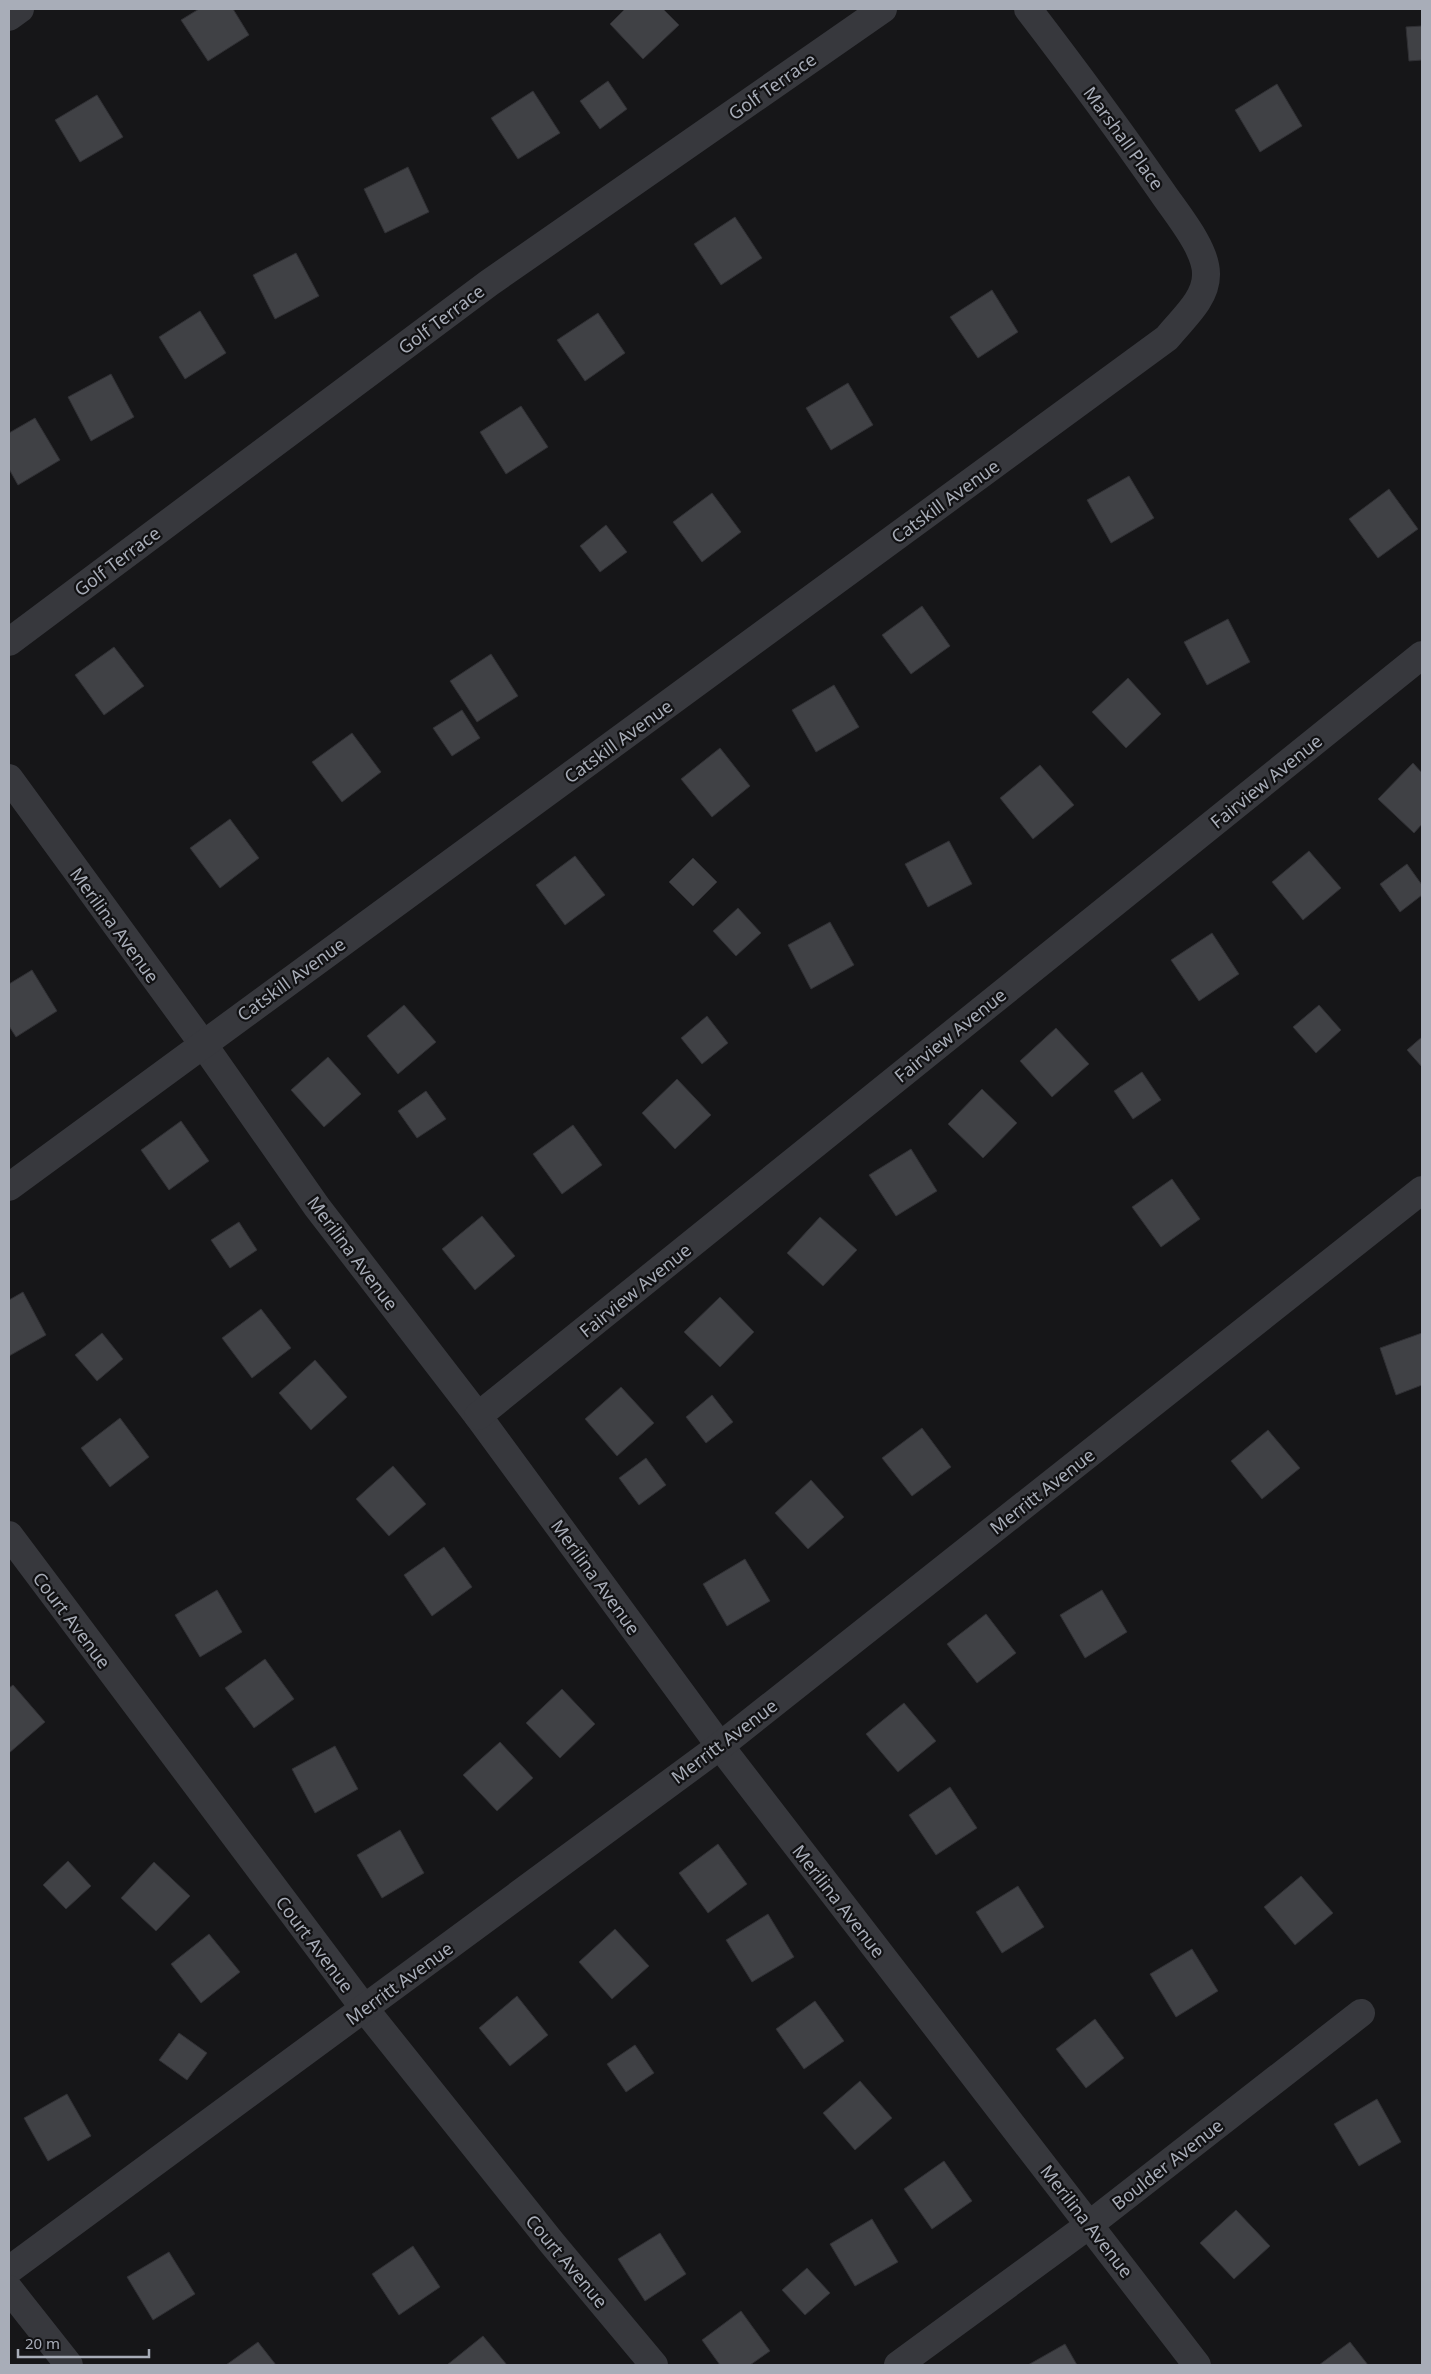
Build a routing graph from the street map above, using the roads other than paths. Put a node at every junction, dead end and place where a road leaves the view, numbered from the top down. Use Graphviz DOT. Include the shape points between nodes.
graph roads {
  1 [pos="20,9"];
  2 [pos="883,9"];
  3 [pos="1028,9"];
  4 [pos="9,17"];
  5 [pos="1206,275"];
  6 [pos="9,642"];
  7 [pos="1422,655"];
  8 [pos="9,778"];
  9 [pos="203,1044"];
  10 [pos="9,1187"];
  11 [pos="1422,1190"];
  12 [pos="478,1416"];
  13 [pos="9,1535"];
  14 [pos="720,1746"];
  15 [pos="364,2008"];
  16 [pos="1361,2013"];
  17 [pos="1090,2225"];
  18 [pos="9,2270"];
  19 [pos="9,2289"];
  20 [pos="69,2365"];
  21 [pos="654,2365"];
  22 [pos="898,2365"];
  23 [pos="1197,2365"];
  1 -- 4 [label="street"];
  2 -- 6 [label="street, Golf Terrace" via="489,283"];
  3 -- 5 [label="street, Marshall Place" via="1121,132 1189,232 1203,256"];
  5 -- 9 [label="street, Catskill Avenue" via="1199,299 1167,338"];
  7 -- 12 [label="street, Fairview Avenue"];
  8 -- 9 [label="street, Merilina Avenue"];
  9 -- 10 [label="street, Catskill Avenue"];
  9 -- 12 [label="street, Merilina Avenue" via="317,1207"];
  11 -- 14 [label="street, Merritt Avenue"];
  12 -- 14 [label="street, Merilina Avenue"];
  13 -- 15 [label="street, Court Avenue"];
  14 -- 15 [label="street, Merritt Avenue"];
  14 -- 17 [label="street, Merilina Avenue"];
  15 -- 18 [label="street, Merritt Avenue"];
  15 -- 21 [label="street, Court Avenue"];
  16 -- 17 [label="street, Boulder Avenue"];
  17 -- 22 [label="street, Boulder Avenue"];
  17 -- 23 [label="street, Merilina Avenue"];
  19 -- 20 [label="street"];
}
